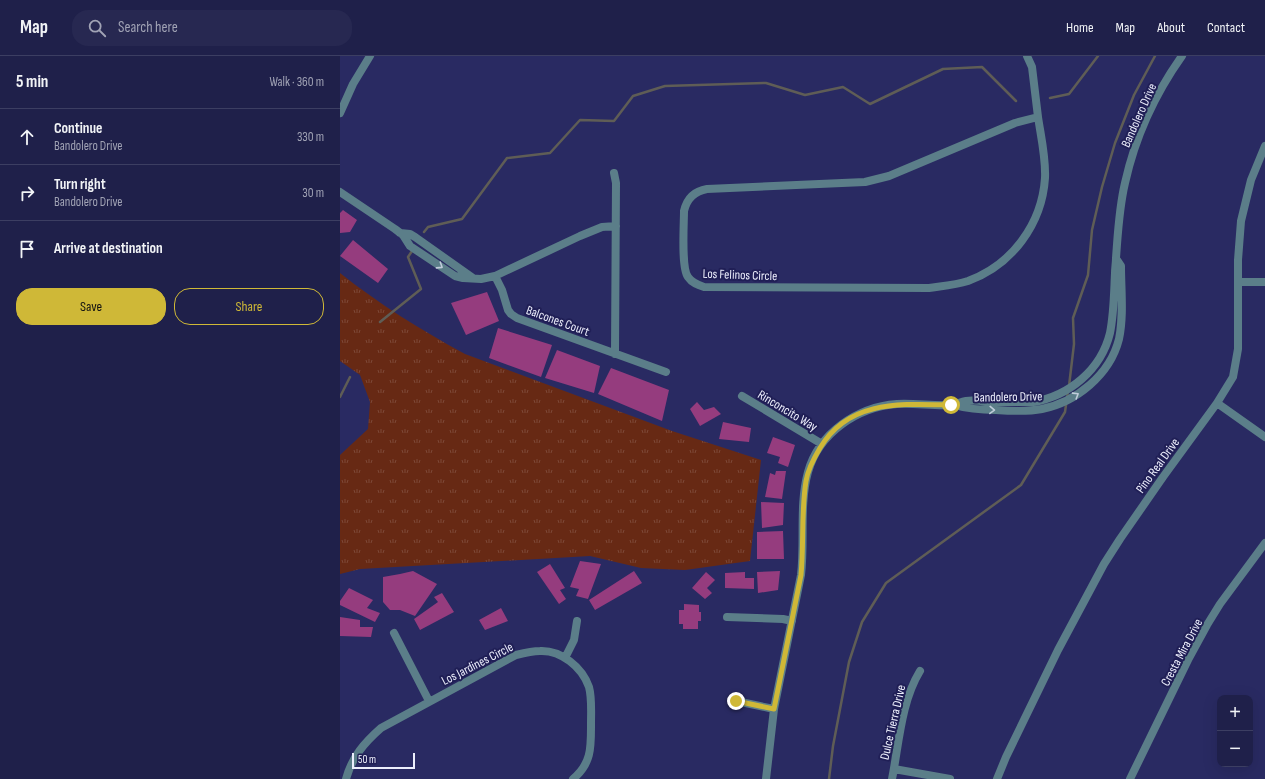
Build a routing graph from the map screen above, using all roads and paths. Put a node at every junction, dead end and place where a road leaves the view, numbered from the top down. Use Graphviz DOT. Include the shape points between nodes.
graph roads {
  1 [pos="370,56"];
  2 [pos="1027,56"];
  3 [pos="1033,56"];
  4 [pos="1182,56"];
  5 [pos="1032,67"];
  6 [pos="340,114"];
  7 [pos="1038,117"];
  8 [pos="1265,146"];
  9 [pos="614,173"];
  10 [pos="340,192"];
  11 [pos="616,226"];
  12 [pos="400,233"];
  13 [pos="426,244"];
  14 [pos="420,253"];
  15 [pos="1116,259"];
  16 [pos="495,276"];
  17 [pos="473,278"];
  18 [pos="1238,282"];
  19 [pos="1265,282"];
  20 [pos="615,354"];
  21 [pos="666,372"];
  22 [pos="742,396"];
  23 [pos="1218,403"];
  24 [pos="953,405"];
  25 [pos="1265,437"];
  26 [pos="822,444"];
  27 [pos="1265,543"];
  28 [pos="728,617"];
  29 [pos="577,621"];
  30 [pos="792,621"];
  31 [pos="394,633"];
  32 [pos="565,658"];
  33 [pos="920,671"];
  34 [pos="429,701"];
  35 [pos="736,701"];
  36 [pos="774,709"];
  37 [pos="894,769"];
  38 [pos="346,779"];
  39 [pos="573,779"];
  40 [pos="766,779"];
  41 [pos="892,779"];
  42 [pos="950,779"];
  43 [pos="997,779"];
  44 [pos="1130,779"];
  1 -- 6 [label="street" via="353,84"];
  2 -- 5 [label="street, Los Felinos Circle"];
  3 -- 5 [label="street"];
  4 -- 15 [label="street, Bandolero Drive" via="1156,97 1130,162 1118,224"];
  5 -- 7 [label="street, Los Felinos Circle"];
  7 -- 7 [label="street, Los Felinos Circle" via="1045,173 1044,191 1038,213 1016,248 999,264 978,277 950,286 929,288 704,287 692,282 686,275 685,204 698,192 707,189 874,180 1014,123"];
  8 -- 18 [label="street, Pino Real Drive" via="1251,180 1241,221"];
  9 -- 11 [label="street"];
  10 -- 12 [label="street"];
  11 -- 16 [label="street" via="602,227 580,236"];
  11 -- 20 [label="street"];
  12 -- 13 [label="street" via="410,234"];
  12 -- 14 [label="street" via="410,246"];
  13 -- 14 [label="street"];
  13 -- 17 [label="street"];
  14 -- 17 [label="street, one-way" via="455,276"];
  15 -- 24 [label="street, Bandolero Drive" via="1115,298 1110,334 1099,360 1080,381 1054,397 1033,402 966,401"];
  24 -- 15 [label="street, Bandolero Drive, one-way" via="967,409 1041,410 1077,396 1102,372 1119,339 1121,266"];
  16 -- 17 [label="street"];
  16 -- 20 [label="street, Balcones Court" via="508,310 517,318"];
  18 -- 19 [label="street"];
  18 -- 23 [label="street, Pino Real Drive" via="1239,338 1236,368"];
  20 -- 21 [label="street, Balcones Court"];
  22 -- 26 [label="street, Rinconcito Way"];
  23 -- 25 [label="street"];
  23 -- 43 [label="street, Pino Real Drive" via="1120,539 1093,581"];
  24 -- 26 [label="street, Bandolero Drive" via="896,404 867,410 837,428"];
  26 -- 30 [label="street, Bandolero Drive" via="814,457 806,480 803,562"];
  27 -- 44 [label="street, Cresta Mira Drive" via="1220,604 1189,658"];
  28 -- 30 [label="street" via="783,618"];
  29 -- 32 [label="street" via="574,640"];
  30 -- 36 [label="street, Bandolero Drive"];
  31 -- 34 [label="street"];
  32 -- 34 [label="street, Los Jardines Circle" via="541,651 516,655"];
  32 -- 39 [label="street, Los Jardines Circle" via="580,670 586,679 591,697 590,751 583,770"];
  33 -- 37 [label="street, Dulce Tierra Drive" via="909,694"];
  34 -- 38 [label="street, Los Jardines Circle" via="381,728 370,738 359,750"];
  35 -- 36 [label="street"];
  36 -- 40 [label="street, Bandolero Drive"];
  37 -- 41 [label="street, Dulce Tierra Drive"];
  37 -- 42 [label="street"];
}
